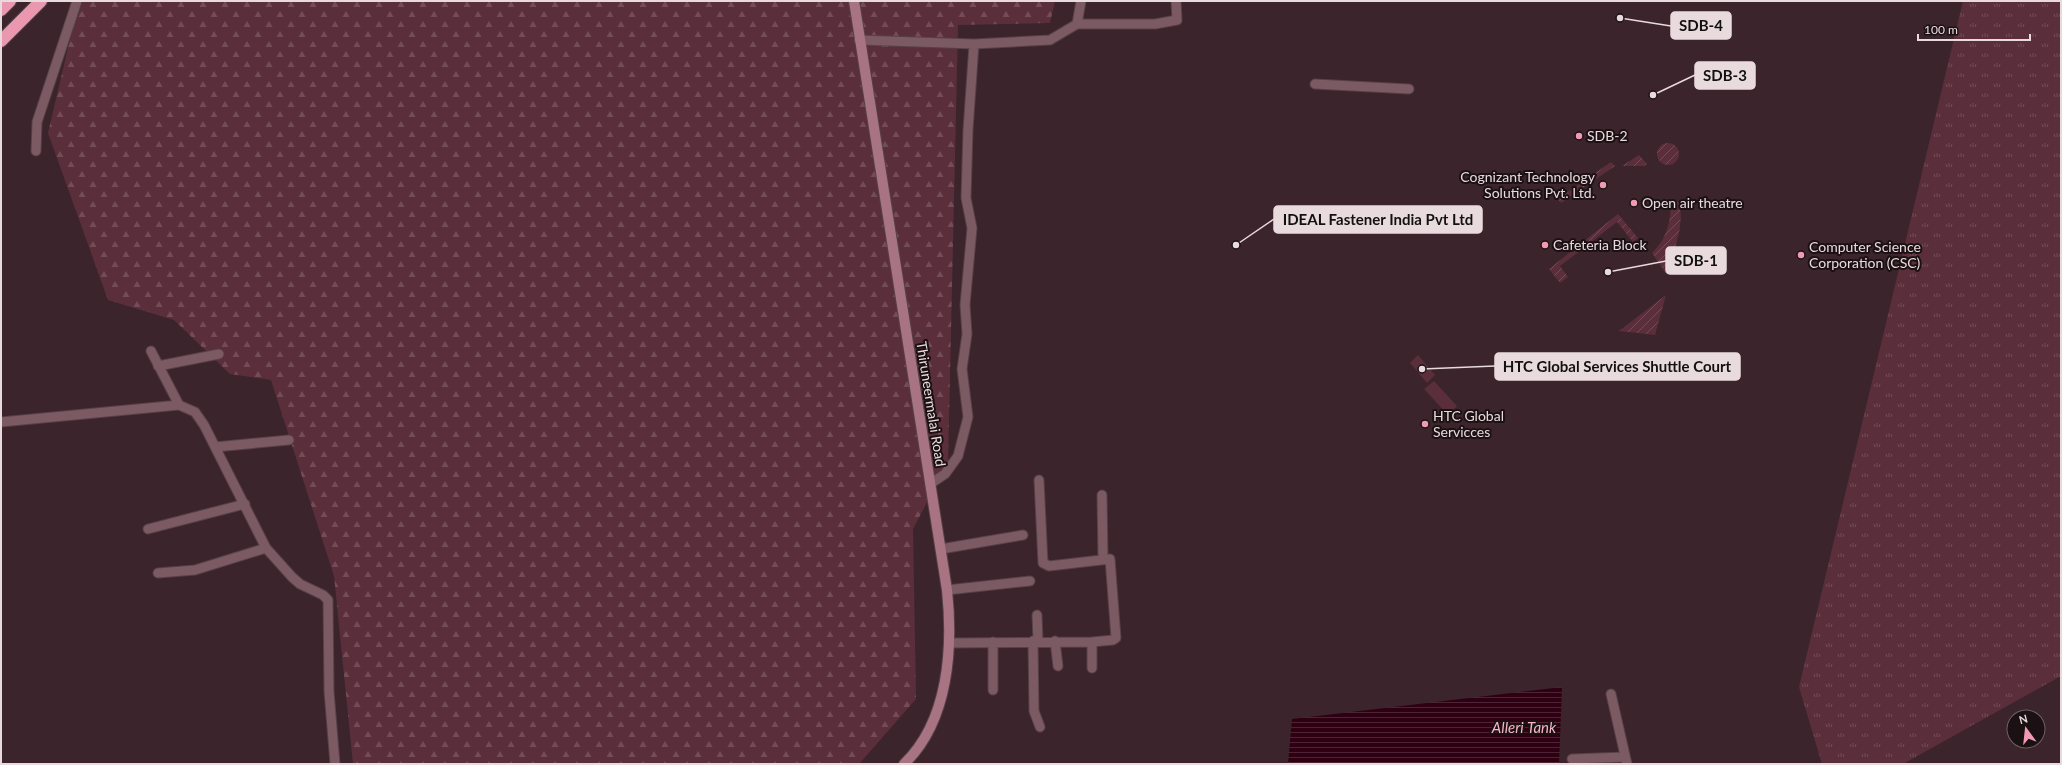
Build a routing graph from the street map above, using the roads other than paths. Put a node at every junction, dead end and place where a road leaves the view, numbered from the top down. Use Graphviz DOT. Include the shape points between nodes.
graph roads {
  1 [pos="10,1"];
  2 [pos="41,1"];
  3 [pos="77,1"];
  4 [pos="854,1"];
  5 [pos="1081,1"];
  6 [pos="1176,1"];
  7 [pos="1,10"];
  8 [pos="1078,24"];
  9 [pos="859,40"];
  10 [pos="1,41"];
  11 [pos="974,44"];
  12 [pos="1315,84"];
  13 [pos="1409,89"];
  14 [pos="36,151"];
  15 [pos="151,351"];
  16 [pos="219,354"];
  17 [pos="158,366"];
  18 [pos="178,404"];
  19 [pos="1,422"];
  20 [pos="289,440"];
  21 [pos="215,447"];
  22 [pos="1039,480"];
  23 [pos="930,484"];
  24 [pos="1102,496"];
  25 [pos="245,504"];
  26 [pos="148,529"];
  27 [pos="1022,535"];
  28 [pos="266,548"];
  29 [pos="941,549"];
  30 [pos="1103,559"];
  31 [pos="158,572"];
  32 [pos="1030,581"];
  33 [pos="947,590"];
  34 [pos="1037,615"];
  35 [pos="1036,641"];
  36 [pos="1055,641"];
  37 [pos="993,642"];
  38 [pos="1092,642"];
  39 [pos="949,643"];
  40 [pos="1058,666"];
  41 [pos="1092,668"];
  42 [pos="994,690"];
  43 [pos="1611,694"];
  44 [pos="1040,727"];
  45 [pos="1572,759"];
  46 [pos="1626,761"];
  47 [pos="909,763"];
  48 [pos="335,764"];
  1 -- 7 [label="highway"];
  2 -- 10 [label="highway"];
  3 -- 14 [label="street" via="37,122"];
  4 -- 9 [label="street, Thiruneermalai Road"];
  5 -- 8 [label="street"];
  6 -- 8 [label="street" via="1177,20 1155,24"];
  8 -- 11 [label="street" via="1050,40"];
  9 -- 11 [label="street"];
  9 -- 23 [label="street, Thiruneermalai Road"];
  11 -- 23 [label="street" via="966,198 972,228 965,305 968,334 962,369 968,417 958,456 946,474"];
  12 -- 13 [label="street"];
  15 -- 17 [label="street"];
  16 -- 17 [label="street"];
  17 -- 18 [label="street"];
  18 -- 19 [label="street"];
  18 -- 21 [label="street" via="195,412"];
  20 -- 21 [label="street"];
  21 -- 25 [label="street"];
  22 -- 30 [label="street" via="1043,563 1049,566"];
  23 -- 29 [label="street, Thiruneermalai Road"];
  24 -- 30 [label="street"];
  25 -- 26 [label="street"];
  25 -- 28 [label="street"];
  27 -- 29 [label="street"];
  28 -- 31 [label="street" via="195,570"];
  28 -- 48 [label="street" via="300,584 328,600 329,691"];
  29 -- 33 [label="street, Thiruneermalai Road"];
  30 -- 38 [label="street" via="1112,561 1117,636 1113,640"];
  32 -- 33 [label="street"];
  33 -- 39 [label="street, Thiruneermalai Road" via="951,624"];
  34 -- 35 [label="street"];
  35 -- 36 [label="street"];
  35 -- 37 [label="street"];
  35 -- 44 [label="street" via="1034,711"];
  36 -- 38 [label="street"];
  36 -- 40 [label="street"];
  37 -- 39 [label="street"];
  37 -- 42 [label="street"];
  38 -- 41 [label="street"];
  39 -- 47 [label="street, Thiruneermalai Road" via="936,717"];
  43 -- 46 [label="street"];
  45 -- 46 [label="street"];
}
